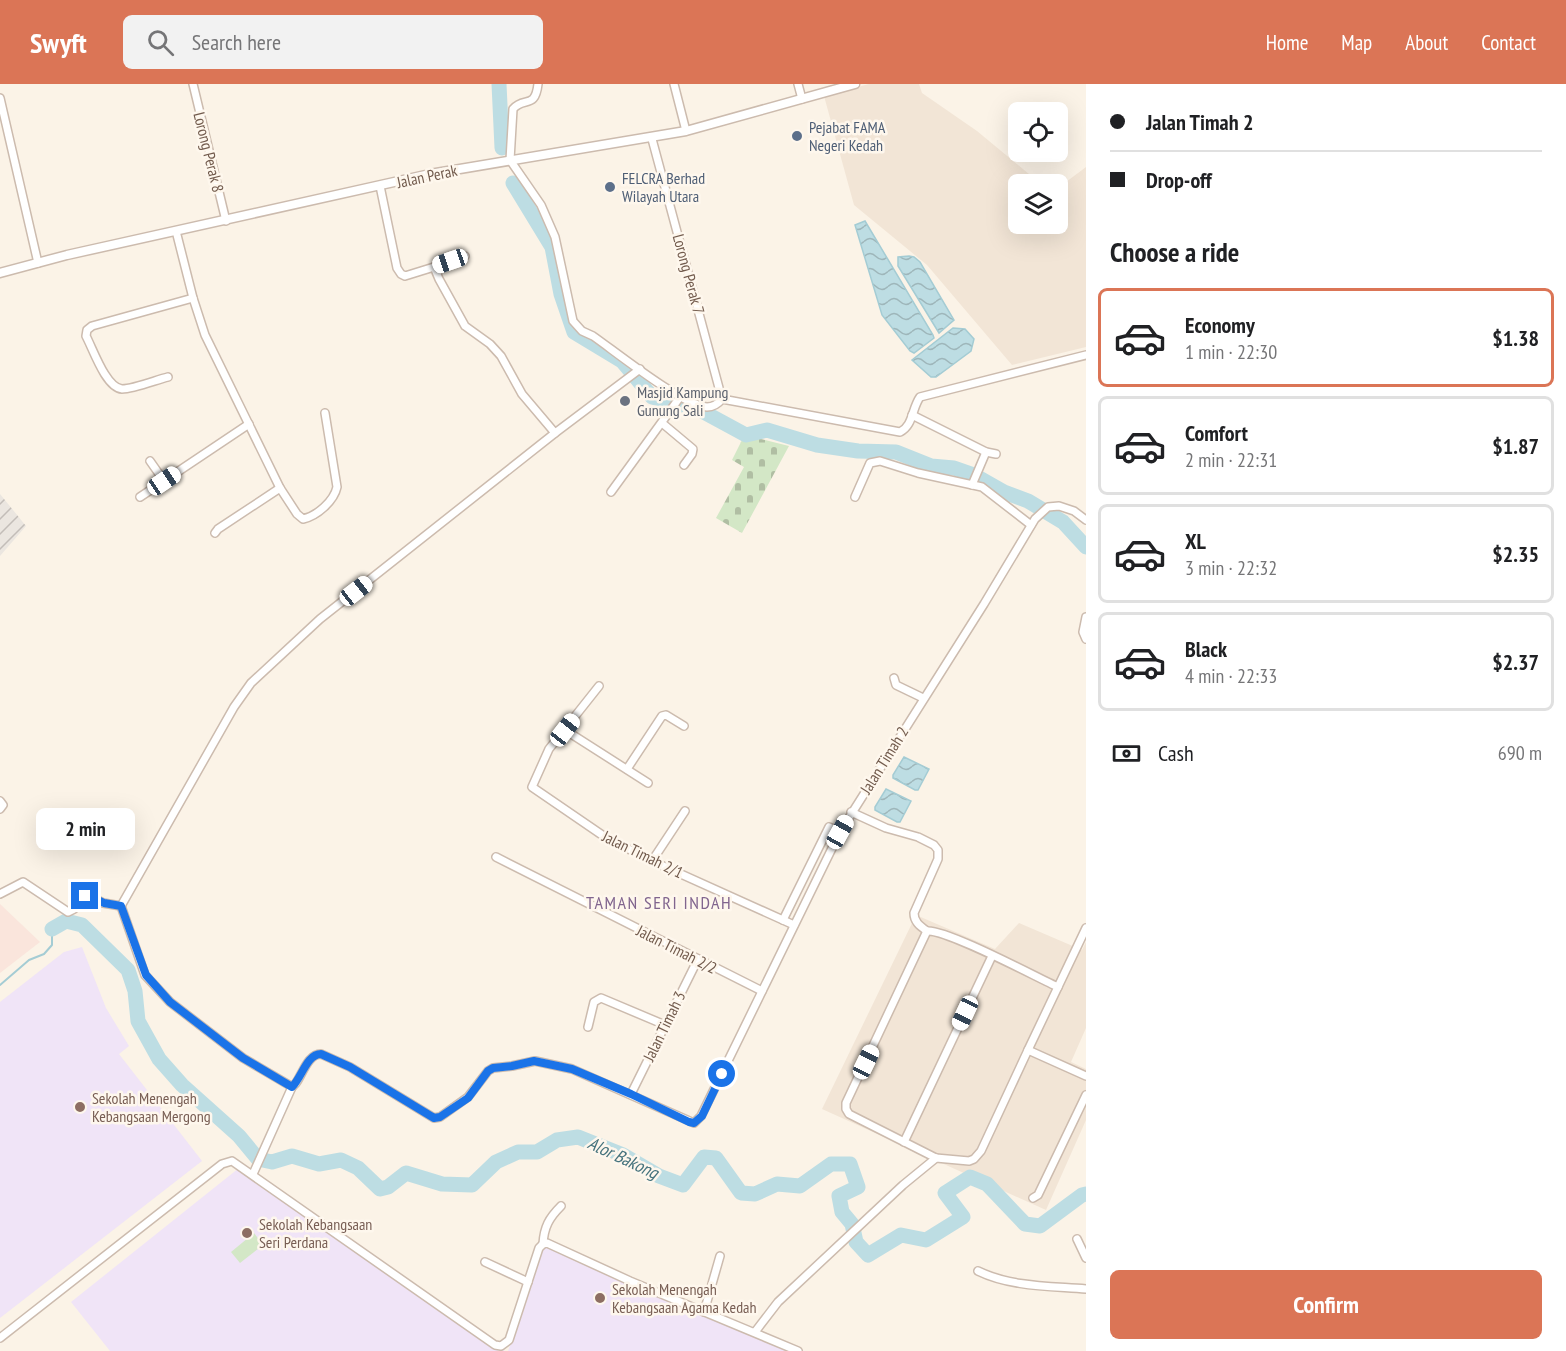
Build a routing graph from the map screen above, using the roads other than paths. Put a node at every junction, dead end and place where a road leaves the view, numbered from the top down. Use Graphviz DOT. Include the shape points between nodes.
graph roads {
  1 [pos="193,84"];
  2 [pos="538,84"];
  3 [pos="674,84"];
  4 [pos="798,84"];
  5 [pos="855,84"];
  6 [pos="0,98"];
  7 [pos="802,99"];
  8 [pos="686,131"];
  9 [pos="652,139"];
  10 [pos="510,160"];
  11 [pos="380,186"];
  12 [pos="226,221"];
  13 [pos="176,231"];
  14 [pos="465,256"];
  15 [pos="38,263"];
  16 [pos="434,267"];
  17 [pos="0,273"];
  18 [pos="193,298"];
  19 [pos="1086,355"];
  20 [pos="636,373"];
  21 [pos="168,377"];
  22 [pos="679,398"];
  23 [pos="722,399"];
  24 [pos="325,413"];
  25 [pos="912,416"];
  26 [pos="662,423"];
  27 [pos="249,424"];
  28 [pos="555,433"];
  29 [pos="986,452"];
  30 [pos="996,454"];
  31 [pos="150,460"];
  32 [pos="684,465"];
  33 [pos="974,480"];
  34 [pos="164,481"];
  35 [pos="280,488"];
  36 [pos="610,492"];
  37 [pos="855,496"];
  38 [pos="140,497"];
  39 [pos="1086,520"];
  40 [pos="1031,525"];
  41 [pos="215,533"];
  42 [pos="1086,617"];
  43 [pos="1086,639"];
  44 [pos="894,678"];
  45 [pos="599,686"];
  46 [pos="923,698"];
  47 [pos="684,726"];
  48 [pos="565,730"];
  49 [pos="627,769"];
  50 [pos="648,783"];
  51 [pos="0,801"];
  52 [pos="0,809"];
  53 [pos="685,812"];
  54 [pos="851,812"];
  55 [pos="840,832"];
  56 [pos="496,857"];
  57 [pos="652,861"];
  58 [pos="0,894"];
  59 [pos="121,906"];
  60 [pos="783,920"];
  61 [pos="794,925"];
  62 [pos="1086,928"];
  63 [pos="927,931"];
  64 [pos="992,956"];
  65 [pos="698,959"];
  66 [pos="1058,987"];
  67 [pos="762,991"];
  68 [pos="665,1025"];
  69 [pos="588,1027"];
  70 [pos="1028,1050"];
  71 [pos="1086,1076"];
  72 [pos="292,1087"];
  73 [pos="631,1094"];
  74 [pos="1086,1095"];
  75 [pos="903,1142"];
  76 [pos="936,1158"];
  77 [pos="253,1174"];
  78 [pos="1033,1198"];
  79 [pos="561,1206"];
  80 [pos="1077,1239"];
  81 [pos="543,1244"];
  82 [pos="720,1256"];
  83 [pos="1086,1258"];
  84 [pos="485,1262"];
  85 [pos="978,1271"];
  86 [pos="528,1282"];
  87 [pos="1086,1289"];
  88 [pos="704,1312"];
  89 [pos="754,1332"];
  90 [pos="0,1338"];
  91 [pos="798,1351"];
  1 -- 12 [label="street, Lorong Perak 8"];
  2 -- 10 [label="street" via="532,101 513,109"];
  3 -- 8 [label="street"];
  4 -- 7 [label="street"];
  5 -- 7 [label="street, Jalan Perak"];
  6 -- 15 [label="street"];
  7 -- 8 [label="street, Jalan Perak"];
  8 -- 9 [label="street, Jalan Perak"];
  9 -- 10 [label="street, Jalan Perak"];
  9 -- 23 [label="street, Lorong Perak 7"];
  10 -- 11 [label="street, Jalan Perak"];
  10 -- 20 [label="street" via="547,217 555,237 573,321"];
  11 -- 12 [label="street, Jalan Perak"];
  11 -- 16 [label="street" via="397,268 405,276"];
  12 -- 13 [label="street, Jalan Perak"];
  13 -- 15 [label="street, Jalan Perak"];
  13 -- 18 [label="street"];
  14 -- 16 [label="street"];
  15 -- 17 [label="street, Jalan Perak"];
  16 -- 28 [label="street" via="465,326 501,356 522,394"];
  18 -- 21 [label="street" via="92,326 87,332 107,380 114,386 123,389"];
  18 -- 27 [label="street" via="205,335"];
  19 -- 25 [label="street" via="920,397"];
  20 -- 22 [label="street"];
  20 -- 28 [label="street"];
  22 -- 23 [label="street" via="700,406 715,406"];
  22 -- 26 [label="street"];
  23 -- 25 [label="street" via="896,432 905,429"];
  24 -- 35 [label="street" via="337,480 333,499 303,519"];
  25 -- 29 [label="street"];
  26 -- 32 [label="street" via="693,449"];
  26 -- 36 [label="street"];
  27 -- 34 [label="street"];
  27 -- 35 [label="street"];
  28 -- 59 [label="street" via="320,620 251,683"];
  29 -- 30 [label="street"];
  29 -- 33 [label="street"];
  31 -- 34 [label="street"];
  33 -- 37 [label="street" via="918,473 880,461 870,464"];
  33 -- 40 [label="street"];
  34 -- 38 [label="street"];
  35 -- 41 [label="street"];
  39 -- 40 [label="street, Jalan Timah 2" via="1062,506 1048,507"];
  40 -- 46 [label="street, Jalan Timah 2"];
  42 -- 43 [label="street"];
  44 -- 46 [label="street" via="896,686"];
  45 -- 48 [label="street"];
  46 -- 54 [label="street, Jalan Timah 2"];
  47 -- 49 [label="street" via="662,716"];
  48 -- 49 [label="street"];
  48 -- 57 [label="street, Jalan Timah 2/1" via="549,749 532,787 605,837"];
  49 -- 50 [label="street"];
  51 -- 52 [label="street"];
  53 -- 57 [label="street"];
  54 -- 55 [label="street, Jalan Timah 2"];
  54 -- 63 [label="street" via="918,837 938,850 938,859 914,913 916,922"];
  55 -- 60 [label="street" via="829,827"];
  55 -- 61 [label="street, Jalan Timah 2"];
  56 -- 65 [label="street, Jalan Timah 2/2"];
  57 -- 60 [label="street, Jalan Timah 2/1"];
  58 -- 59 [label="street" via="23,882 68,912 88,895"];
  59 -- 72 [label="street" via="146,975 170,1002 243,1058"];
  60 -- 61 [label="street, Jalan Timah 2/1"];
  61 -- 67 [label="street, Jalan Timah 2"];
  62 -- 66 [label="street"];
  63 -- 64 [label="street" via="935,930"];
  63 -- 75 [label="street" via="846,1103 849,1114"];
  64 -- 66 [label="street"];
  64 -- 75 [label="street"];
  65 -- 67 [label="street, Jalan Timah 2/2"];
  65 -- 68 [label="street, Jalan Timah 3"];
  66 -- 70 [label="street"];
  67 -- 73 [label="street, Jalan Timah 2" via="702,1116 694,1123"];
  68 -- 69 [label="street" via="601,998 594,1002"];
  68 -- 73 [label="street, Jalan Timah 3"];
  70 -- 71 [label="street"];
  70 -- 76 [label="street" via="978,1156 969,1161"];
  72 -- 73 [label="street" via="311,1056 317,1053 350,1067 434,1118 468,1098 493,1068 534,1061 572,1069"];
  72 -- 77 [label="street"];
  74 -- 78 [label="street" via="1038,1195"];
  75 -- 76 [label="street"];
  76 -- 89 [label="street" via="778,1302"];
  77 -- 86 [label="street" via="495,1345 509,1340"];
  77 -- 90 [label="street" via="232,1161 222,1164"];
  79 -- 81 [label="street" via="549,1218"];
  80 -- 83 [label="street"];
  81 -- 86 [label="street"];
  81 -- 88 [label="street"];
  82 -- 88 [label="street"];
  84 -- 86 [label="street"];
  85 -- 87 [label="street" via="1012,1282"];
  88 -- 89 [label="street"];
  89 -- 91 [label="street"];
}
